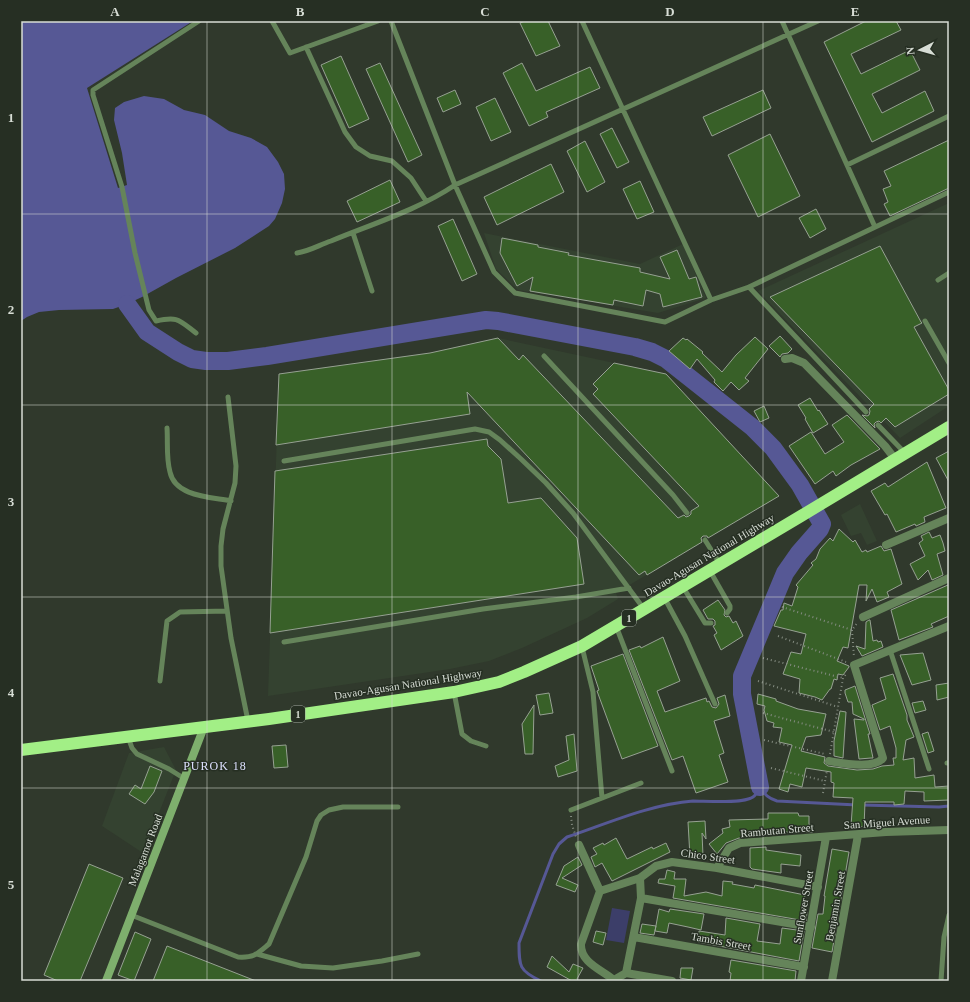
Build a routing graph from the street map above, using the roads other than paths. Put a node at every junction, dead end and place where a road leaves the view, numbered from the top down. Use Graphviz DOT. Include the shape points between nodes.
graph roads {
  1 [pos="199,21"];
  2 [pos="272,21"];
  3 [pos="378,21"];
  4 [pos="391,21"];
  5 [pos="582,21"];
  6 [pos="782,21"];
  7 [pos="818,21"];
  8 [pos="788,34"];
  9 [pos="306,47"];
  10 [pos="622,109"];
  11 [pos="949,116"];
  12 [pos="848,165"];
  13 [pos="455,185"];
  14 [pos="949,192"];
  15 [pos="426,201"];
  16 [pos="875,227"];
  17 [pos="353,233"];
  18 [pos="297,253"];
  19 [pos="949,273"];
  20 [pos="938,280"];
  21 [pos="749,287"];
  22 [pos="372,291"];
  23 [pos="711,300"];
  24 [pos="925,321"];
  25 [pos="196,333"];
  26 [pos="544,356"];
  27 [pos="785,359"];
  28 [pos="949,363"];
  29 [pos="228,397"];
  30 [pos="866,412"];
  31 [pos="878,425"];
  32 [pos="949,427"];
  33 [pos="167,428"];
  34 [pos="900,456"];
  35 [pos="284,461"];
  36 [pos="232,501"];
  37 [pos="687,513"];
  38 [pos="949,518"];
  39 [pos="705,540"];
  40 [pos="886,545"];
  41 [pos="720,564"];
  42 [pos="710,570"];
  43 [pos="949,578"];
  44 [pos="682,586"];
  45 [pos="629,588"];
  46 [pos="664,597"];
  47 [pos="644,609"];
  48 [pos="227,611"];
  49 [pos="727,613"];
  50 [pos="862,617"];
  51 [pos="711,623"];
  52 [pos="616,625"];
  53 [pos="949,626"];
  54 [pos="284,642"];
  55 [pos="582,646"];
  56 [pos="890,650"];
  57 [pos="160,681"];
  58 [pos="454,692"];
  59 [pos="715,704"];
  60 [pos="248,721"];
  61 [pos="204,727"];
  62 [pos="128,737"];
  63 [pos="486,746"];
  64 [pos="21,750"];
  65 [pos="829,758"];
  66 [pos="929,769"];
  67 [pos="672,771"];
  68 [pos="185,779"];
  69 [pos="640,783"];
  70 [pos="602,798"];
  71 [pos="398,807"];
  72 [pos="571,810"];
  73 [pos="949,830"];
  74 [pos="858,835"];
  75 [pos="826,837"];
  76 [pos="579,845"];
  77 [pos="717,868"];
  78 [pos="640,878"];
  79 [pos="818,887"];
  80 [pos="600,891"];
  81 [pos="641,898"];
  82 [pos="132,915"];
  83 [pos="949,915"];
  84 [pos="811,927"];
  85 [pos="634,937"];
  86 [pos="257,954"];
  87 [pos="418,954"];
  88 [pos="804,967"];
  89 [pos="626,973"];
  90 [pos="106,981"];
  91 [pos="614,981"];
  92 [pos="672,981"];
  93 [pos="801,981"];
  94 [pos="832,981"];
  95 [pos="941,981"];
  1 -- 25 [label="lane" via="93,90 122,187 149,310 156,321 171,318 178,320"];
  2 -- 9 [label="lane" via="290,53"];
  3 -- 9 [label="lane"];
  4 -- 13 [label="lane"];
  5 -- 10 [label="lane"];
  6 -- 8 [label="lane"];
  7 -- 8 [label="lane"];
  8 -- 10 [label="lane"];
  8 -- 12 [label="lane"];
  9 -- 15 [label="lane" via="345,132 356,147 370,156 392,161 411,178"];
  10 -- 13 [label="lane"];
  10 -- 23 [label="lane"];
  11 -- 12 [label="lane"];
  12 -- 16 [label="lane"];
  13 -- 15 [label="lane"];
  13 -- 23 [label="lane" via="494,272 515,293 665,322"];
  14 -- 16 [label="lane"];
  15 -- 17 [label="lane"];
  16 -- 21 [label="lane"];
  17 -- 18 [label="lane"];
  17 -- 22 [label="lane"];
  19 -- 20 [label="lane"];
  21 -- 23 [label="lane"];
  21 -- 30 [label="lane"];
  24 -- 28 [label="lane"];
  26 -- 37 [label="lane"];
  27 -- 34 [label="street" via="792,358 804,363 885,446"];
  29 -- 36 [label="lane" via="236,466"];
  31 -- 34 [label="lane"];
  32 -- 34 [label="highway, Davao-Agusan National Highway / 1"];
  33 -- 36 [label="lane" via="168,459 173,481 193,494"];
  34 -- 41 [label="highway, Davao-Agusan National Highway / 1"];
  35 -- 45 [label="lane" via="475,429 489,432 546,483"];
  36 -- 48 [label="lane" via="220,546"];
  38 -- 40 [label="street"];
  39 -- 41 [label="lane"];
  41 -- 42 [label="highway, Davao-Agusan National Highway / 1"];
  42 -- 44 [label="highway, Davao-Agusan National Highway / 1"];
  42 -- 49 [label="lane" via="730,606"];
  43 -- 50 [label="street"];
  44 -- 46 [label="highway, Davao-Agusan National Highway / 1"];
  44 -- 51 [label="lane" via="705,623"];
  45 -- 47 [label="lane"];
  45 -- 54 [label="lane"];
  46 -- 47 [label="highway, Davao-Agusan National Highway / 1"];
  46 -- 59 [label="lane" via="685,636"];
  47 -- 52 [label="highway, Davao-Agusan National Highway / 1"];
  48 -- 57 [label="lane" via="180,612 168,621"];
  48 -- 60 [label="lane"];
  52 -- 55 [label="highway, Davao-Agusan National Highway / 1"];
  52 -- 67 [label="lane"];
  53 -- 56 [label="street"];
  55 -- 58 [label="highway, Davao-Agusan National Highway / 1" via="499,682"];
  55 -- 70 [label="lane" via="592,692"];
  56 -- 65 [label="street" via="854,665 883,758 878,762 856,766"];
  56 -- 66 [label="lane"];
  58 -- 60 [label="highway, Davao-Agusan National Highway / 1"];
  58 -- 63 [label="lane" via="462,734 471,741"];
  60 -- 61 [label="highway, Davao-Agusan National Highway / 1"];
  61 -- 62 [label="highway, Davao-Agusan National Highway / 1"];
  61 -- 68 [label="street, Malagamot Road"];
  62 -- 64 [label="highway, Davao-Agusan National Highway / 1"];
  62 -- 68 [label="lane" via="137,754"];
  68 -- 82 [label="street, Malagamot Road"];
  69 -- 70 [label="lane"];
  70 -- 72 [label="lane"];
  71 -- 86 [label="lane" via="343,807 321,815 269,944"];
  73 -- 74 [label="street, San Miguel Avenue"];
  74 -- 75 [label="street, San Miguel Avenue"];
  74 -- 94 [label="street, Benjamin Street"];
  75 -- 77 [label="street, Rambutan Street" via="740,843 729,848"];
  75 -- 79 [label="street, Sunflower Street"];
  76 -- 80 [label="street"];
  77 -- 78 [label="street, Chico Street" via="672,862 656,866"];
  77 -- 79 [label="street, Chico Street"];
  78 -- 80 [label="street, Chico Street"];
  78 -- 81 [label="street"];
  79 -- 84 [label="street, Sunflower Street"];
  80 -- 91 [label="street" via="581,950 582,956"];
  81 -- 84 [label="street"];
  81 -- 85 [label="street"];
  82 -- 86 [label="lane" via="238,957 250,958"];
  82 -- 90 [label="street, Malagamot Road"];
  83 -- 95 [label="lane" via="944,936"];
  84 -- 88 [label="street, Sunflower Street"];
  85 -- 88 [label="street, Tambis Street"];
  85 -- 89 [label="street"];
  86 -- 87 [label="lane" via="301,966 334,968"];
  88 -- 93 [label="street, Sunflower Street"];
  89 -- 91 [label="street"];
  89 -- 92 [label="street"];
}
